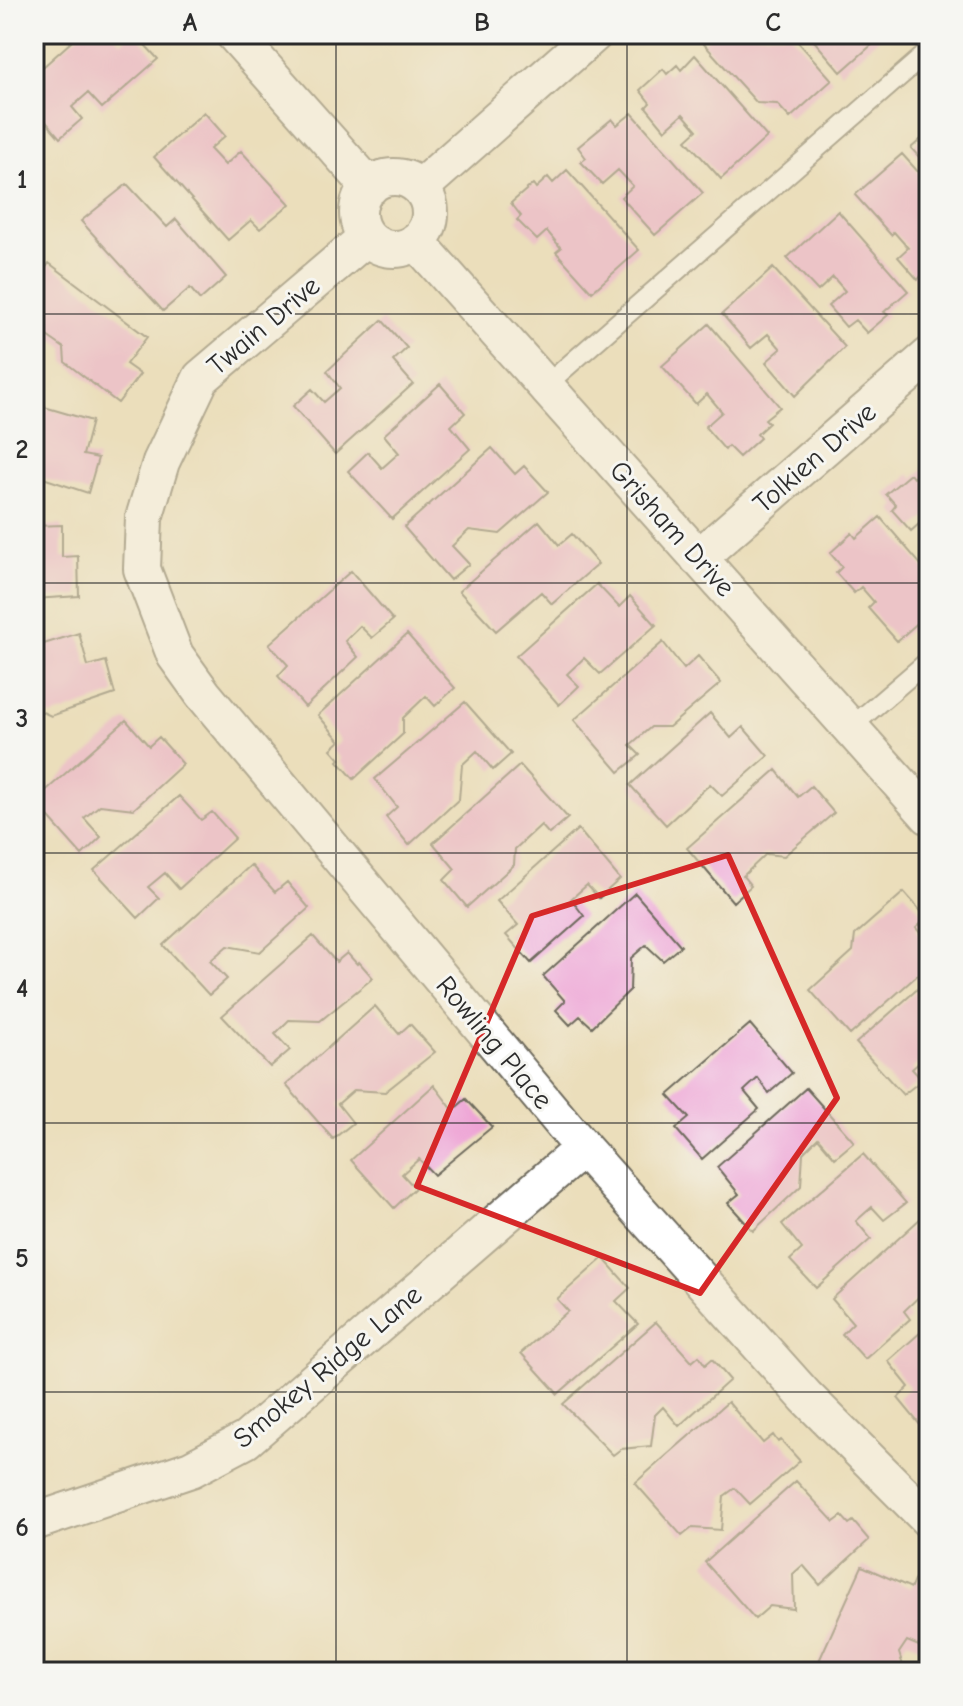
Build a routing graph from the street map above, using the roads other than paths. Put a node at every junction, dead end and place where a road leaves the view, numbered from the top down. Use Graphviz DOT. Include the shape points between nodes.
graph roads {
  1 [pos="234,34"];
  2 [pos="594,34"];
  3 [pos="929,51"];
  4 [pos="370,187"];
  5 [pos="420,188"];
  6 [pos="367,237"];
  7 [pos="416,241"];
  8 [pos="929,356"];
  9 [pos="546,385"];
  10 [pos="144,518"];
  11 [pos="698,558"];
  12 [pos="929,660"];
  13 [pos="851,727"];
  14 [pos="929,816"];
  15 [pos="583,1148"];
  16 [pos="929,1520"];
  17 [pos="34,1522"];
  1 -- 4 [label="street"];
  2 -- 5 [label="street"];
  3 -- 9 [label="lane"];
  4 -- 5 [label="street" via="398,178"];
  4 -- 6 [label="street" via="358,211"];
  5 -- 7 [label="street" via="429,221"];
  6 -- 7 [label="street" via="394,249"];
  6 -- 10 [label="street, Twain Drive" via="201,378 161,462"];
  7 -- 9 [label="street, Grisham Drive"];
  8 -- 11 [label="street, Tolkien Drive"];
  9 -- 11 [label="street, Grisham Drive"];
  10 -- 15 [label="street, Rowling Place" via="142,569 175,655"];
  11 -- 13 [label="street, Grisham Drive"];
  12 -- 13 [label="lane"];
  13 -- 14 [label="street, Grisham Drive"];
  15 -- 16 [label="street, Rowling Place" via="806,1397"];
  15 -- 17 [label="street, Smokey Ridge Lane" via="246,1440 191,1469"];
}
